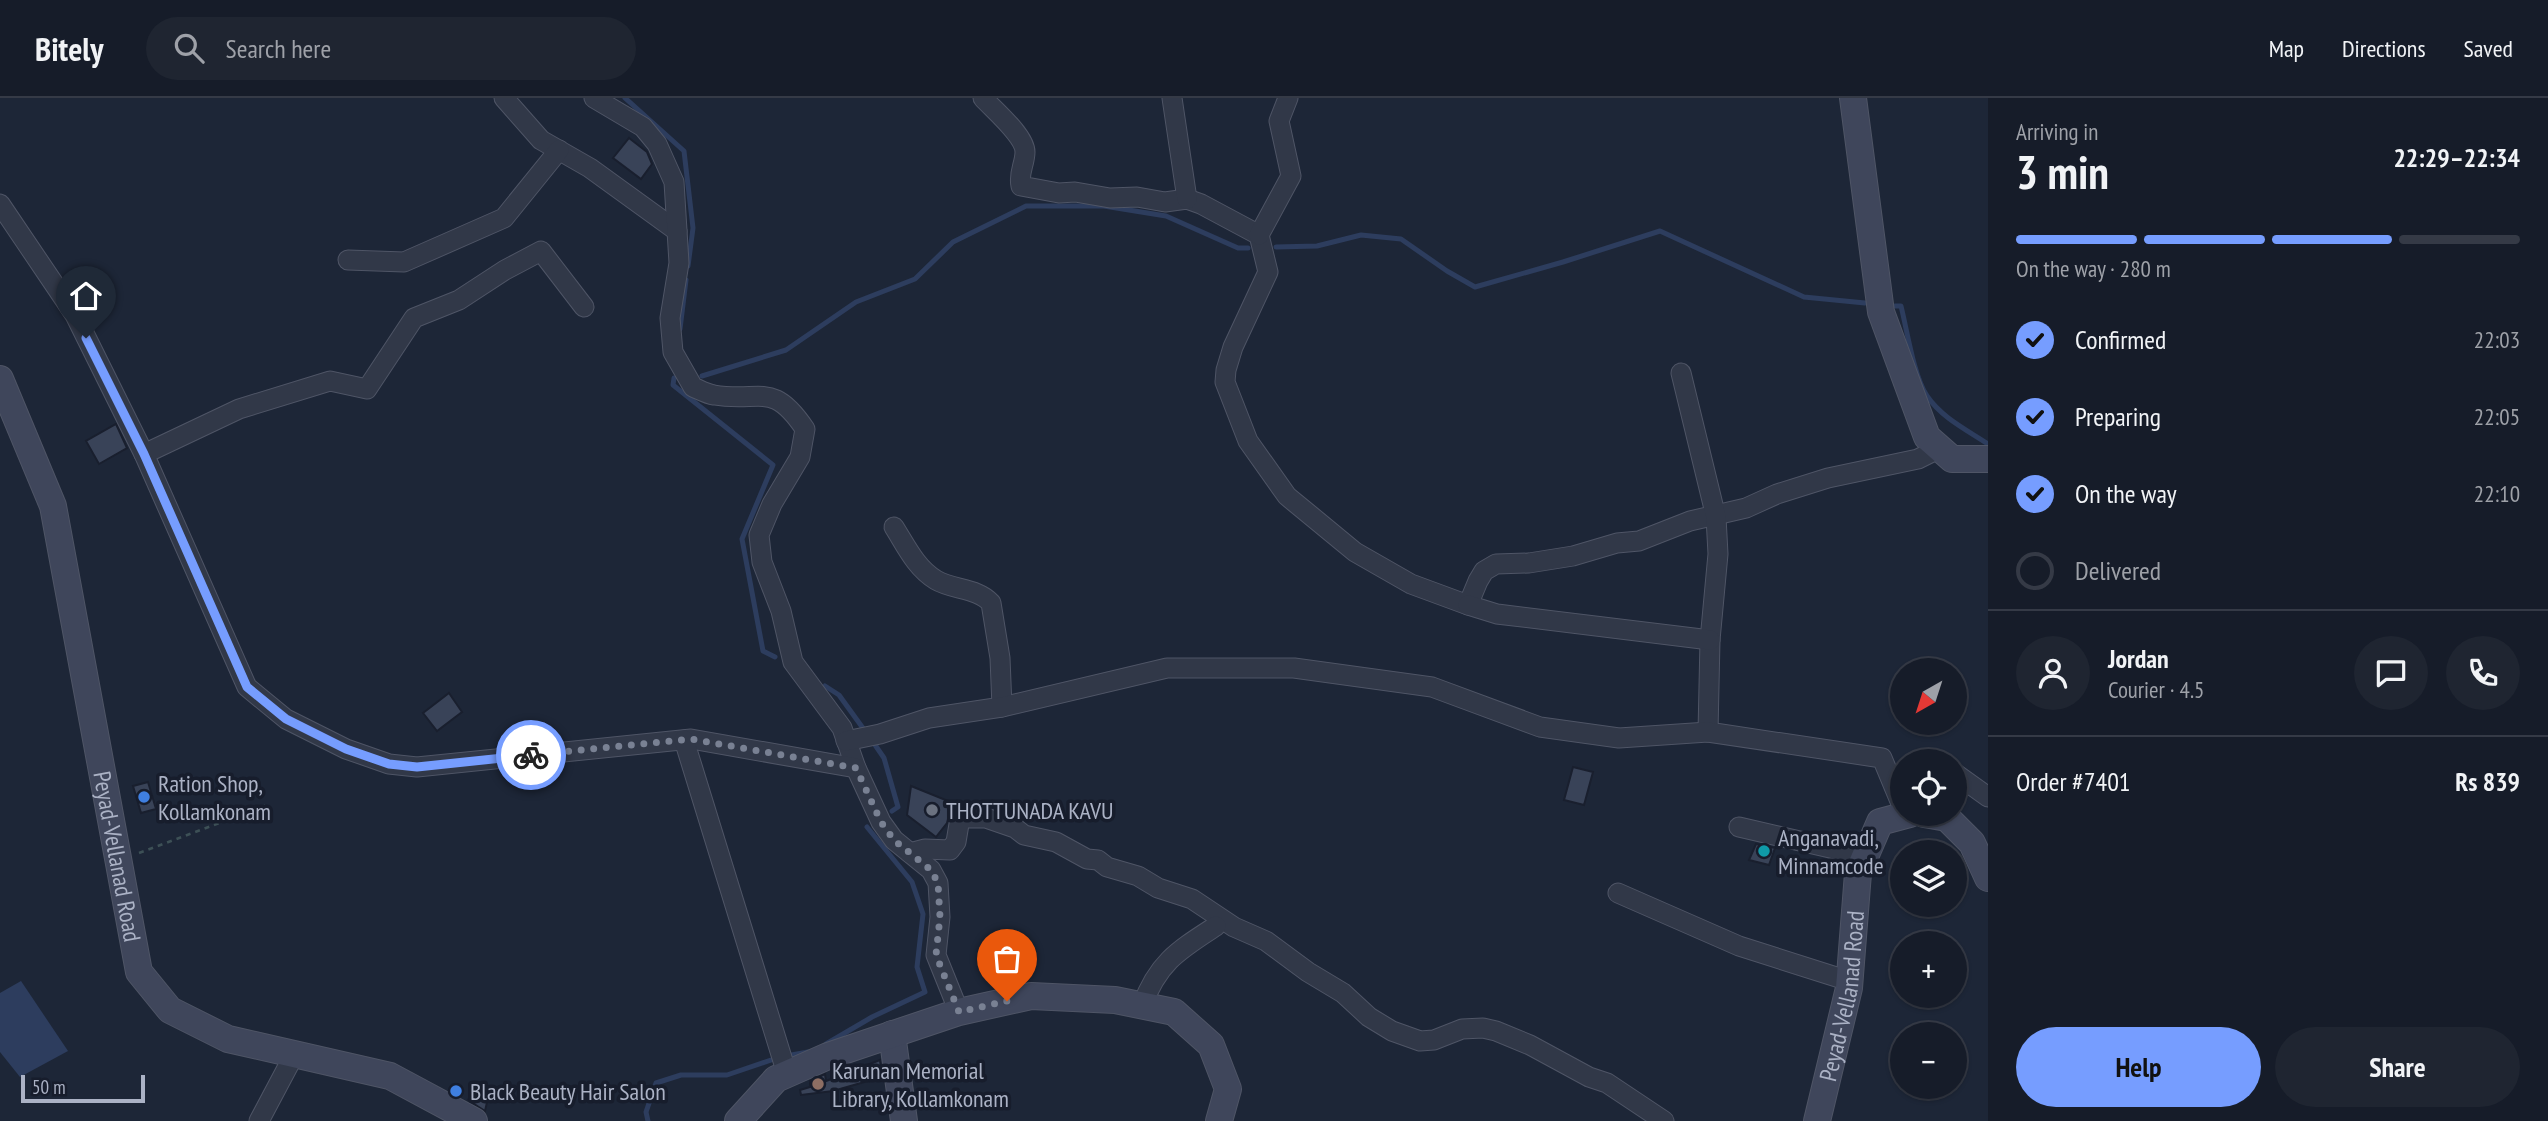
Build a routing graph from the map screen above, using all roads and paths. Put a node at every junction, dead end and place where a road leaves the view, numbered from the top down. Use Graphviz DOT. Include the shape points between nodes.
graph roads {
  1 [pos="504,98"];
  2 [pos="594,98"];
  3 [pos="983,98"];
  4 [pos="1172,98"];
  5 [pos="1288,98"];
  6 [pos="1853,98"];
  7 [pos="559,150"];
  8 [pos="1186,199"];
  9 [pos="0,204"];
  10 [pos="677,231"];
  11 [pos="1259,235"];
  12 [pos="348,260"];
  13 [pos="584,307"];
  14 [pos="1681,373"];
  15 [pos="0,379"];
  16 [pos="1940,448"];
  17 [pos="144,454"];
  18 [pos="1988,459"];
  19 [pos="1716,517"];
  20 [pos="894,527"];
  21 [pos="1468,605"];
  22 [pos="1710,640"];
  23 [pos="1002,707"];
  24 [pos="1709,732"];
  25 [pos="852,739"];
  26 [pos="684,740"];
  27 [pos="856,768"];
  28 [pos="1890,773"];
  29 [pos="1967,782"];
  30 [pos="1988,797"];
  31 [pos="271,804"];
  32 [pos="1890,819"];
  33 [pos="1955,826"];
  34 [pos="1739,827"];
  35 [pos="910,853"];
  36 [pos="1866,856"];
  37 [pos="119,860"];
  38 [pos="1988,878"];
  39 [pos="1618,893"];
  40 [pos="1216,926"];
  41 [pos="1849,981"];
  42 [pos="1142,1006"];
  43 [pos="959,1012"];
  44 [pos="892,1034"];
  45 [pos="294,1055"];
  46 [pos="786,1071"];
  47 [pos="259,1121"];
  48 [pos="474,1121"];
  49 [pos="738,1121"];
  50 [pos="904,1121"];
  51 [pos="1219,1121"];
  52 [pos="1664,1121"];
  53 [pos="1817,1121"];
  1 -- 7 [label="street" via="541,140"];
  2 -- 10 [label="street" via="643,127 657,144 674,182"];
  3 -- 8 [label="street" via="1019,136 1025,151 1021,186 1110,198"];
  4 -- 8 [label="street"];
  5 -- 11 [label="street" via="1279,121 1291,176"];
  6 -- 16 [label="main road" via="1881,312 1927,437"];
  7 -- 10 [label="street"];
  7 -- 12 [label="street" via="504,218 404,262"];
  8 -- 11 [label="street"];
  9 -- 17 [label="street" via="75,315"];
  10 -- 25 [label="street" via="679,263 670,318 673,352 693,387 714,395 773,397 791,409 805,429 800,457 759,535 762,562 781,611 793,662"];
  11 -- 21 [label="street" via="1268,272 1226,370 1226,382 1248,442 1287,496 1355,552 1411,583"];
  13 -- 17 [label="street" via="541,251 459,300 414,318 367,388 330,381 239,409"];
  14 -- 19 [label="street"];
  15 -- 37 [label="main road, Peyad-Vellanad Road" via="53,506"];
  16 -- 18 [label="main road" via="1952,458"];
  16 -- 19 [label="street" via="1918,459 1828,478"];
  17 -- 26 [label="street" via="247,687 286,719 346,749 389,764 417,767"];
  19 -- 21 [label="street" via="1573,556 1496,564 1478,581"];
  19 -- 22 [label="street" via="1718,554"];
  20 -- 23 [label="street" via="920,568 937,580 985,596 991,603"];
  21 -- 22 [label="street" via="1497,614"];
  22 -- 24 [label="street"];
  23 -- 24 [label="street" via="1167,668 1294,668 1432,687 1540,727 1619,738"];
  23 -- 25 [label="street" via="929,718"];
  24 -- 28 [label="street" via="1882,758"];
  25 -- 27 [label="street"];
  26 -- 27 [label="street"];
  26 -- 46 [label="street"];
  27 -- 35 [label="street" via="881,822"];
  29 -- 30 [label="street"];
  31 -- 37 [label="path"];
  32 -- 36 [label="main road, Peyad-Vellanad Road" via="1880,822"];
  33 -- 38 [label="main road" via="1972,843"];
  34 -- 36 [label="street"];
  35 -- 43 [label="street" via="931,870 938,883 936,955"];
  35 -- 52 [label="street" via="950,850 960,818 986,818 1024,835 1056,842 1087,859 1192,899 1234,927 1266,941 1392,1031 1420,1041 1462,1029 1496,1031 1607,1083"];
  36 -- 41 [label="main road, Peyad-Vellanad Road" via="1858,873"];
  37 -- 45 [label="main road, Peyad-Vellanad Road" via="139,972 170,1010 228,1039"];
  39 -- 41 [label="street" via="1739,946"];
  40 -- 42 [label="street" via="1180,949 1159,970"];
  41 -- 53 [label="main road, Peyad-Vellanad Road"];
  42 -- 43 [label="main road" via="1115,1000 1031,996"];
  42 -- 51 [label="main road" via="1174,1012 1211,1045 1228,1088"];
  43 -- 44 [label="main road"];
  44 -- 46 [label="main road"];
  44 -- 50 [label="main road"];
  45 -- 47 [label="street"];
  45 -- 48 [label="main road, Peyad-Vellanad Road" via="390,1076"];
  46 -- 49 [label="main road"];
}
